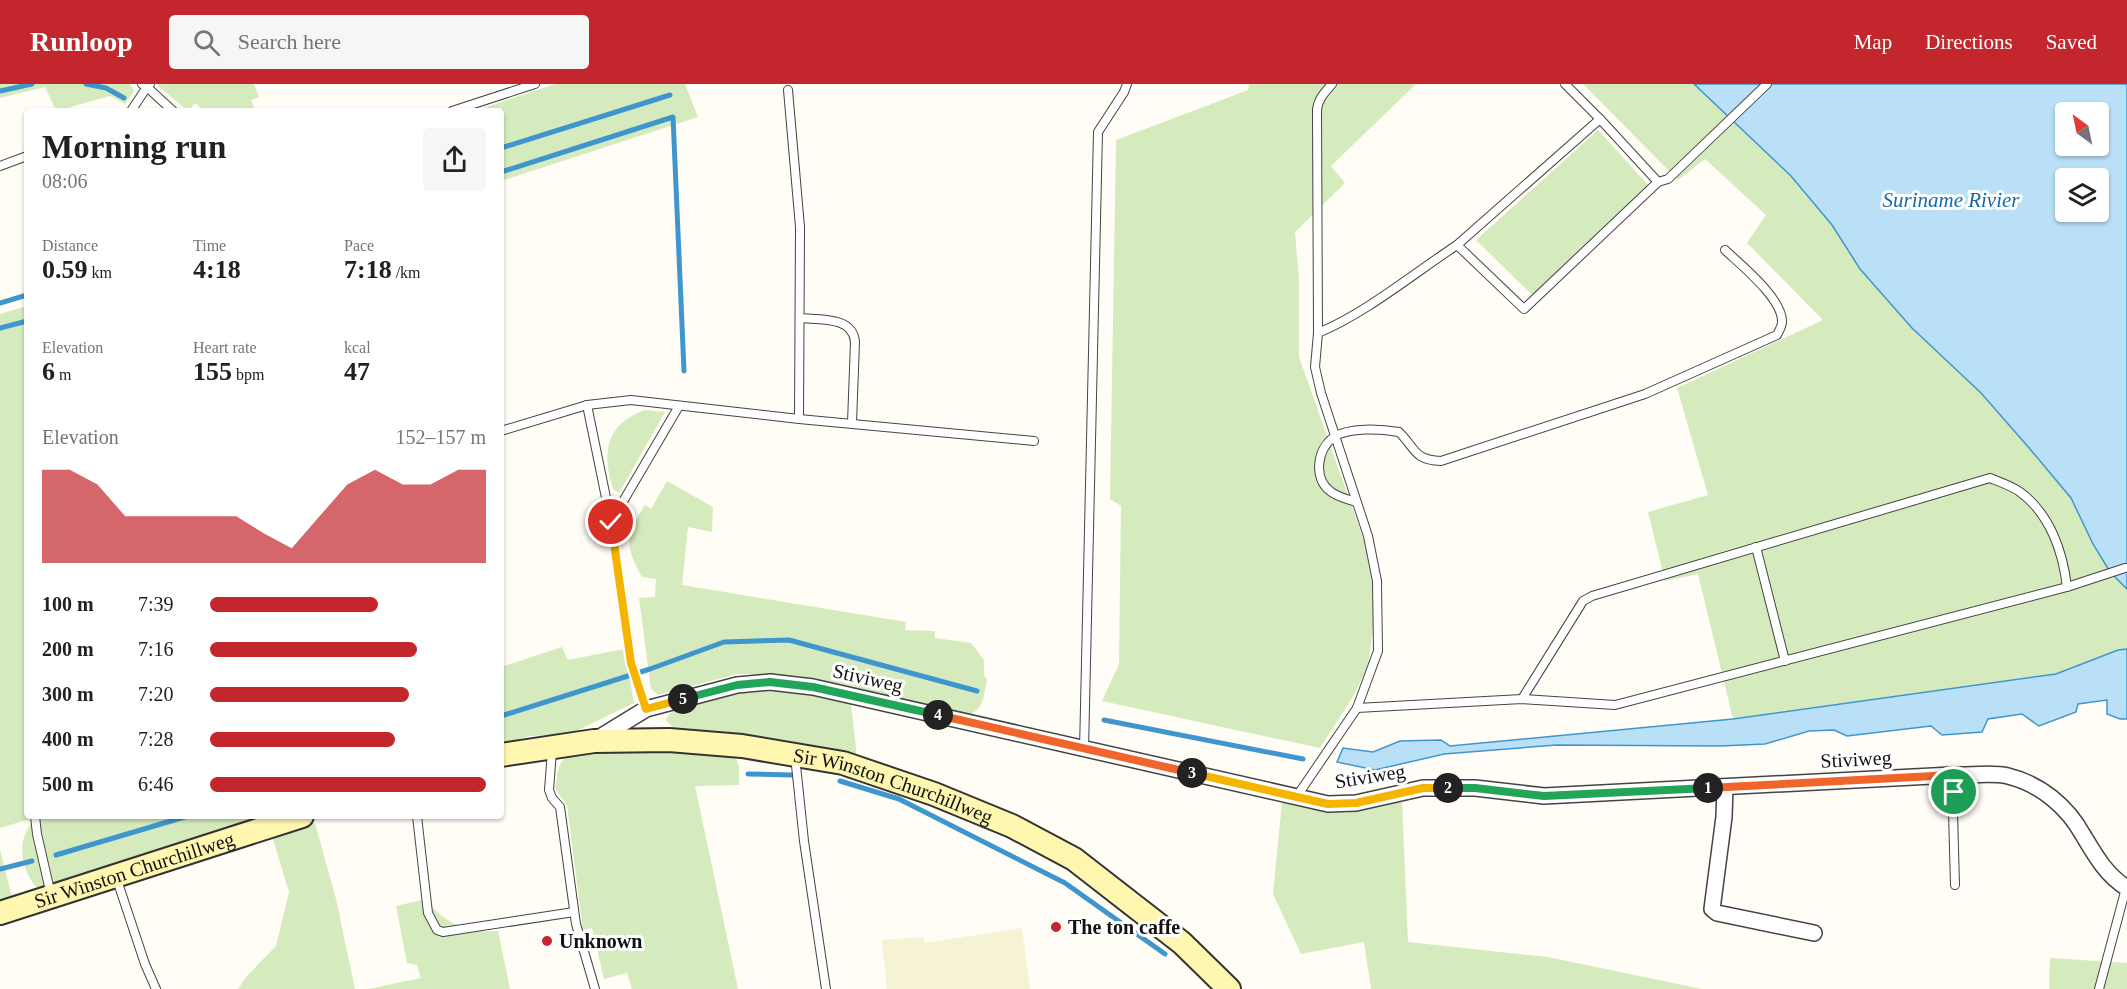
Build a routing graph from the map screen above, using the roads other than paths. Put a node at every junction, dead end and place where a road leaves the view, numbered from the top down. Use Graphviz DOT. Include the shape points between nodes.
graph roads {
  1 [pos="535,84"];
  2 [pos="1127,84"];
  3 [pos="1332,84"];
  4 [pos="1564,84"];
  5 [pos="1767,84"];
  6 [pos="146,85"];
  7 [pos="788,90"];
  8 [pos="133,108"];
  9 [pos="170,108"];
  10 [pos="461,108"];
  11 [pos="1600,119"];
  12 [pos="24,157"];
  13 [pos="0,166"];
  14 [pos="1658,182"];
  15 [pos="1457,245"];
  16 [pos="1725,250"];
  17 [pos="800,318"];
  18 [pos="1318,333"];
  19 [pos="587,405"];
  20 [pos="679,406"];
  21 [pos="799,419"];
  22 [pos="852,423"];
  23 [pos="504,430"];
  24 [pos="1334,437"];
  25 [pos="1034,441"];
  26 [pos="1356,502"];
  27 [pos="611,522"];
  28 [pos="1756,547"];
  29 [pos="2125,568"];
  30 [pos="2067,587"];
  31 [pos="1785,661"];
  32 [pos="1522,699"];
  33 [pos="1357,708"];
  34 [pos="646,709"];
  35 [pos="594,741"];
  36 [pos="552,747"];
  37 [pos="1084,750"];
  38 [pos="504,755"];
  39 [pos="794,755"];
  40 [pos="1952,775"];
  41 [pos="1725,787"];
  42 [pos="1297,796"];
  43 [pos="35,819"];
  44 [pos="293,819"];
  45 [pos="417,819"];
  46 [pos="116,876"];
  47 [pos="1956,885"];
  48 [pos="2127,888"];
  49 [pos="52,896"];
  50 [pos="574,912"];
  51 [pos="0,913"];
  52 [pos="1814,933"];
  53 [pos="156,989"];
  54 [pos="595,989"];
  55 [pos="826,989"];
  56 [pos="1229,989"];
  57 [pos="2099,989"];
  1 -- 10 [label="lane"];
  2 -- 37 [label="lane" via="1098,132"];
  3 -- 18 [label="lane" via="1317,103"];
  4 -- 11 [label="lane"];
  5 -- 14 [label="lane" via="1668,179"];
  6 -- 8 [label="lane"];
  6 -- 9 [label="lane"];
  7 -- 17 [label="lane" via="801,227"];
  11 -- 14 [label="lane"];
  11 -- 15 [label="lane"];
  12 -- 13 [label="lane"];
  14 -- 15 [label="lane" via="1524,309"];
  15 -- 18 [label="lane" via="1336,326"];
  16 -- 24 [label="lane" via="1768,293 1780,311 1783,322 1777,335 1765,342 1645,394 1441,461 1427,461 1417,455 1399,432 1359,430"];
  17 -- 21 [label="lane"];
  17 -- 22 [label="lane" via="840,322 852,330"];
  18 -- 24 [label="lane" via="1315,367"];
  19 -- 20 [label="lane" via="631,400"];
  19 -- 23 [label="lane"];
  19 -- 27 [label="lane"];
  20 -- 21 [label="lane"];
  20 -- 27 [label="lane"];
  21 -- 22 [label="lane"];
  22 -- 25 [label="lane"];
  24 -- 26 [label="lane"];
  24 -- 26 [label="lane" via="1318,462 1320,473 1330,491"];
  26 -- 33 [label="lane" via="1377,581 1378,614 1378,651"];
  27 -- 34 [label="lane" via="631,663"];
  28 -- 30 [label="lane" via="1990,478 2020,492 2040,512 2057,542"];
  28 -- 31 [label="lane"];
  28 -- 32 [label="lane" via="1582,601"];
  29 -- 30 [label="lane"];
  30 -- 31 [label="lane"];
  31 -- 32 [label="lane" via="1615,705"];
  32 -- 33 [label="lane"];
  33 -- 42 [label="lane"];
  34 -- 35 [label="street, Stiviweg"];
  34 -- 37 [label="street, Stiviweg" via="737,685 770,682 813,687"];
  35 -- 36 [label="street, Sir Winston Churchillweg"];
  35 -- 39 [label="street, Sir Winston Churchillweg" via="669,740"];
  36 -- 38 [label="street, Sir Winston Churchillweg"];
  36 -- 50 [label="lane" via="549,790 560,807"];
  37 -- 42 [label="street, Stiviweg"];
  39 -- 55 [label="lane"];
  39 -- 56 [label="street, Sir Winston Churchillweg" via="843,763 934,794 1012,826 1074,859 1182,943"];
  40 -- 41 [label="street, Stiviweg"];
  40 -- 47 [label="lane"];
  40 -- 48 [label="street, Stiviweg" via="2007,776 2042,789 2081,831 2113,878"];
  41 -- 42 [label="street, Stiviweg" via="1544,796 1475,788 1423,788 1356,803 1328,804"];
  41 -- 52 [label="street" via="1712,909"];
  43 -- 49 [label="lane"];
  44 -- 46 [label="street, Sir Winston Churchillweg"];
  45 -- 50 [label="lane" via="428,913 437,930"];
  46 -- 49 [label="street, Sir Winston Churchillweg"];
  46 -- 53 [label="lane"];
  48 -- 57 [label="lane"];
  49 -- 51 [label="street, Sir Winston Churchillweg"];
  50 -- 54 [label="lane"];
}
